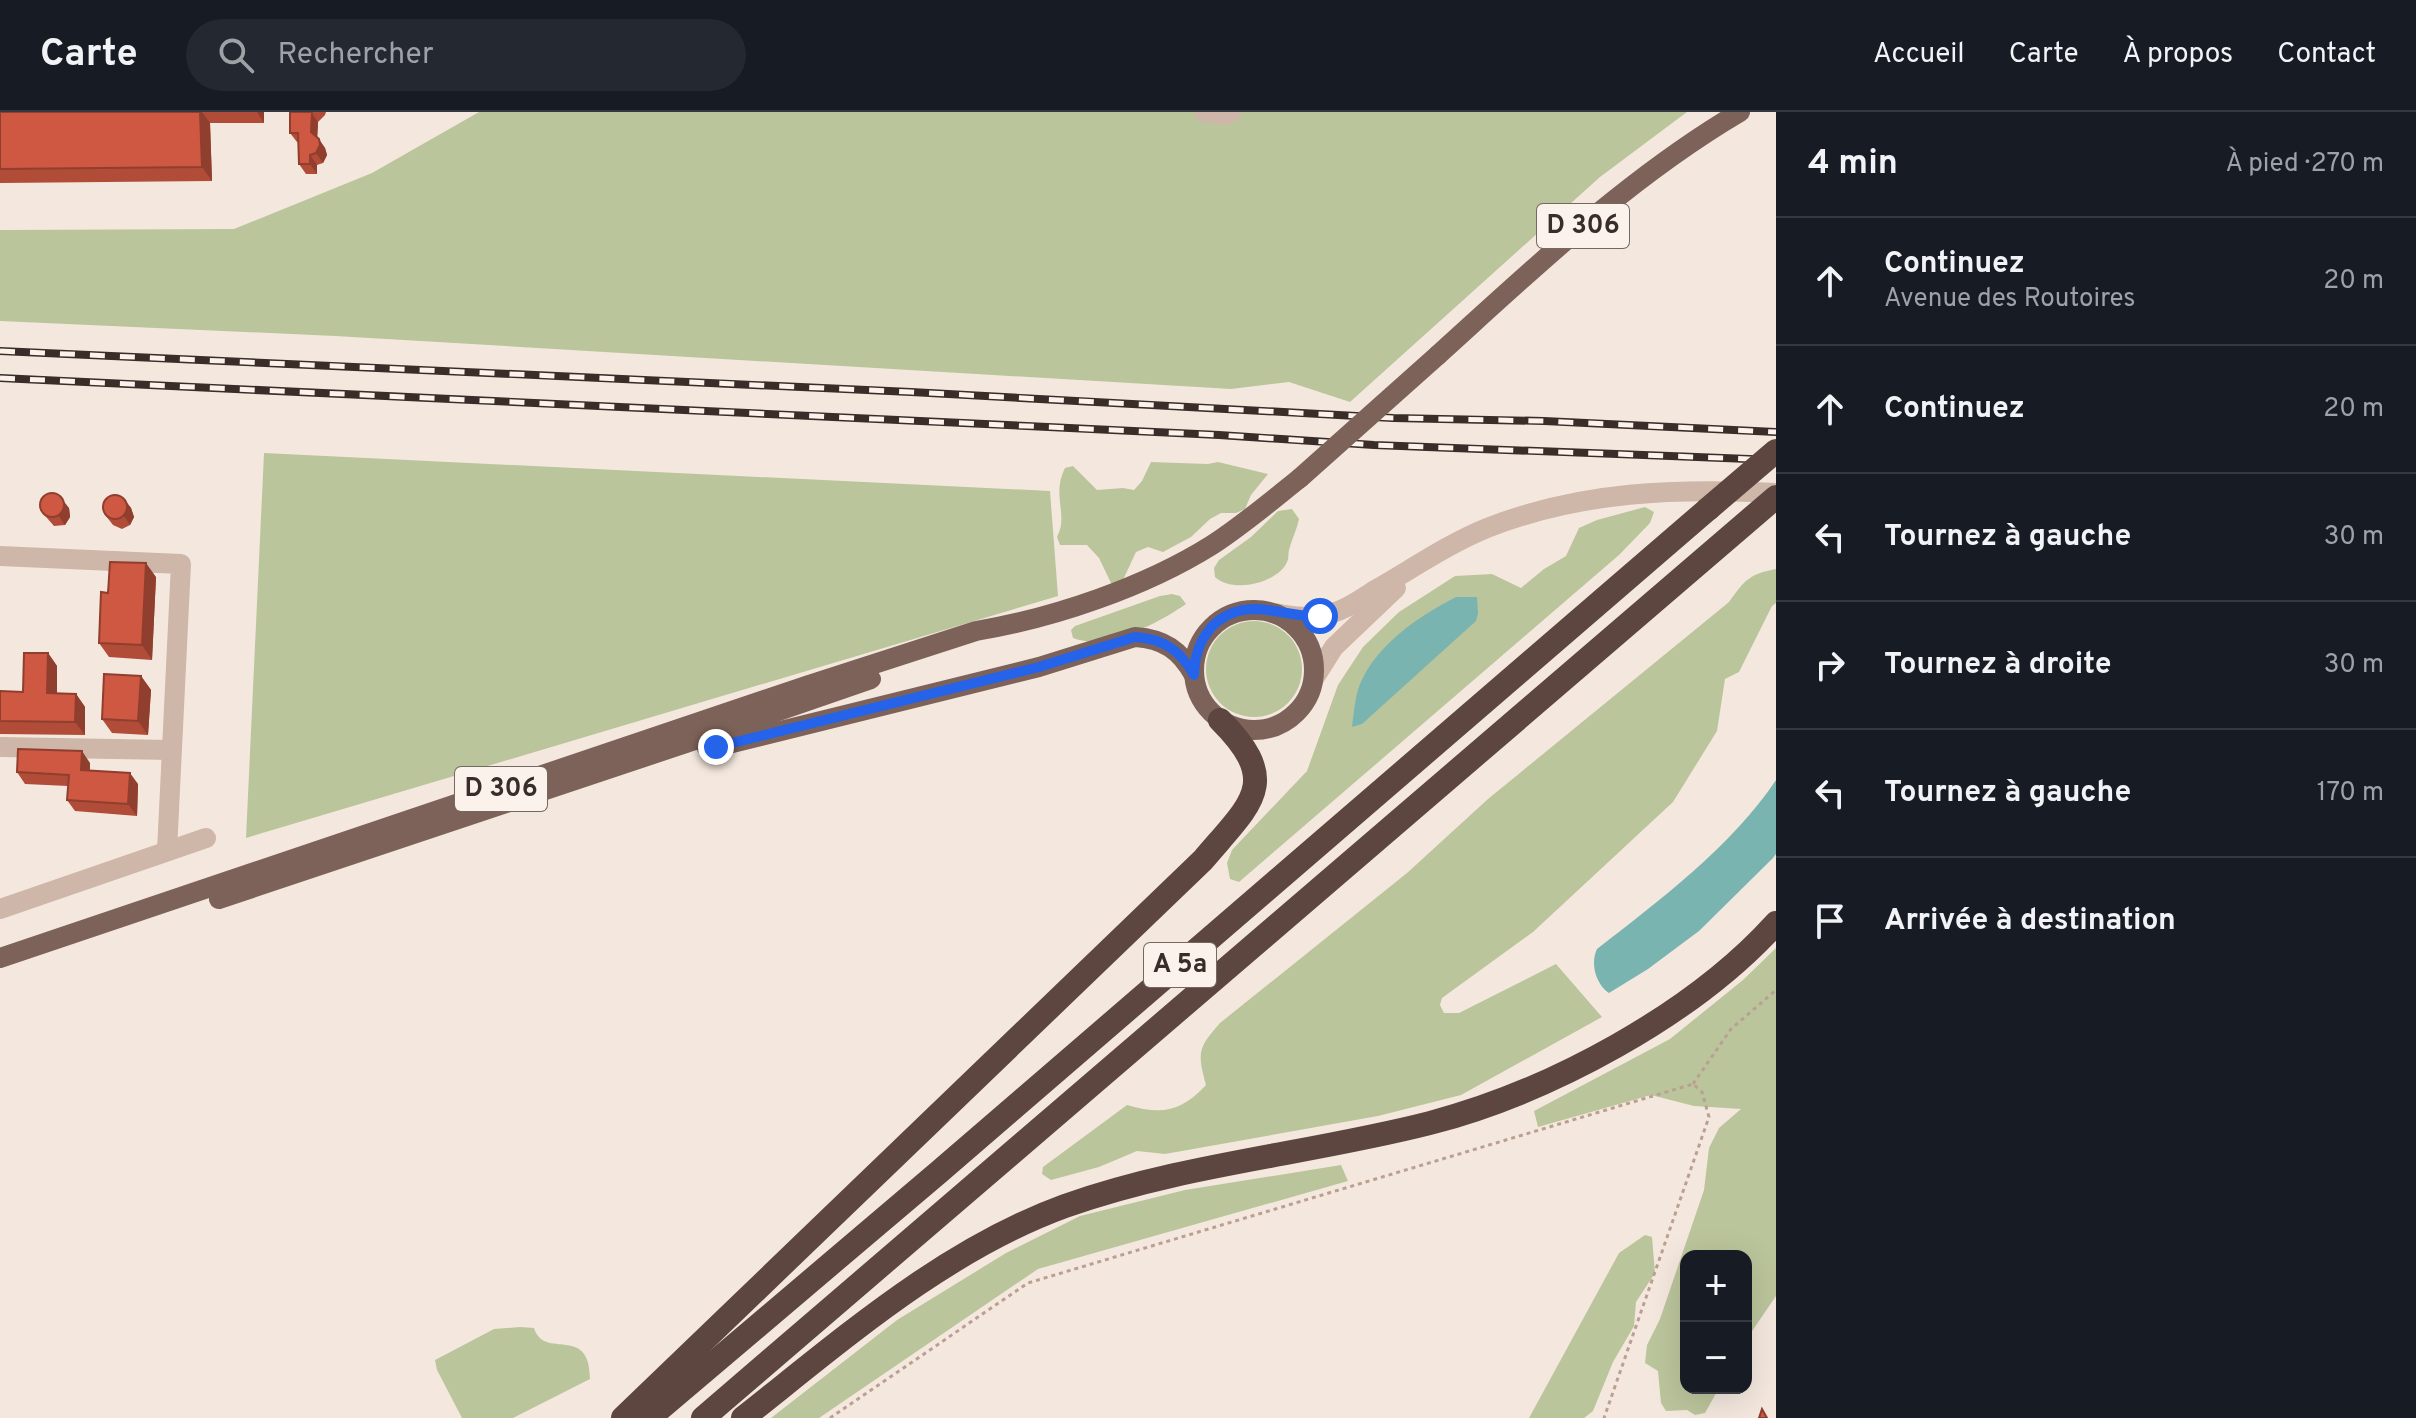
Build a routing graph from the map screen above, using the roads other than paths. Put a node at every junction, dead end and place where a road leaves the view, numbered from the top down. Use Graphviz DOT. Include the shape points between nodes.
graph roads {
  1 [pos="1204,112"];
  2 [pos="1231,112"];
  3 [pos="1740,112"];
  4 [pos="1776,451"];
  5 [pos="1770,500"];
  6 [pos="0,556"];
  7 [pos="1422,563"];
  8 [pos="1272,613"];
  9 [pos="1004,626"];
  10 [pos="1194,675"];
  11 [pos="1315,677"];
  12 [pos="1220,720"];
  13 [pos="686,743"];
  14 [pos="0,747"];
  15 [pos="171,750"];
  16 [pos="206,838"];
  17 [pos="167,851"];
  18 [pos="0,909"];
  19 [pos="1776,923"];
  20 [pos="0,958"];
  21 [pos="0,973"];
  22 [pos="623,1418"];
  23 [pos="649,1418"];
  24 [pos="703,1418"];
  25 [pos="743,1418"];
  1 -- 2 [label="street"];
  3 -- 9 [label="main road, D 306, bridge" via="1634,184 1254,515 1163,572 1120,591"];
  4 -- 23 [label="highway, A 5a, bridge"];
  5 -- 7 [label="street" via="1697,489 1584,500 1486,528"];
  5 -- 24 [label="highway, A 5a"];
  6 -- 15 [label="street" via="181,564"];
  7 -- 8 [label="street" via="1342,610 1301,617"];
  7 -- 11 [label="street" via="1334,647"];
  8 -- 10 [label="main road" via="1257,609 1218,620 1195,654"];
  8 -- 11 [label="main road" via="1292,621 1306,637"];
  9 -- 13 [label="main road, D 306" via="979,641"];
  9 -- 20 [label="main road, D 306" via="806,686"];
  10 -- 12 [label="main road" via="1198,693"];
  10 -- 13 [label="main road" via="1172,648 1135,637 1039,667 716,747"];
  11 -- 12 [label="main road" via="1307,701 1274,728 1254,731"];
  12 -- 22 [label="highway" via="1245,748 1257,777 1243,812 1203,860"];
  13 -- 21 [label="main road, D 306"];
  14 -- 15 [label="street"];
  15 -- 17 [label="street"];
  16 -- 17 [label="street"];
  17 -- 18 [label="street"];
  19 -- 25 [label="highway" via="1663,1016 1604,1053 1501,1101 1415,1126 1129,1186 1062,1207 997,1238 875,1315"];
}
